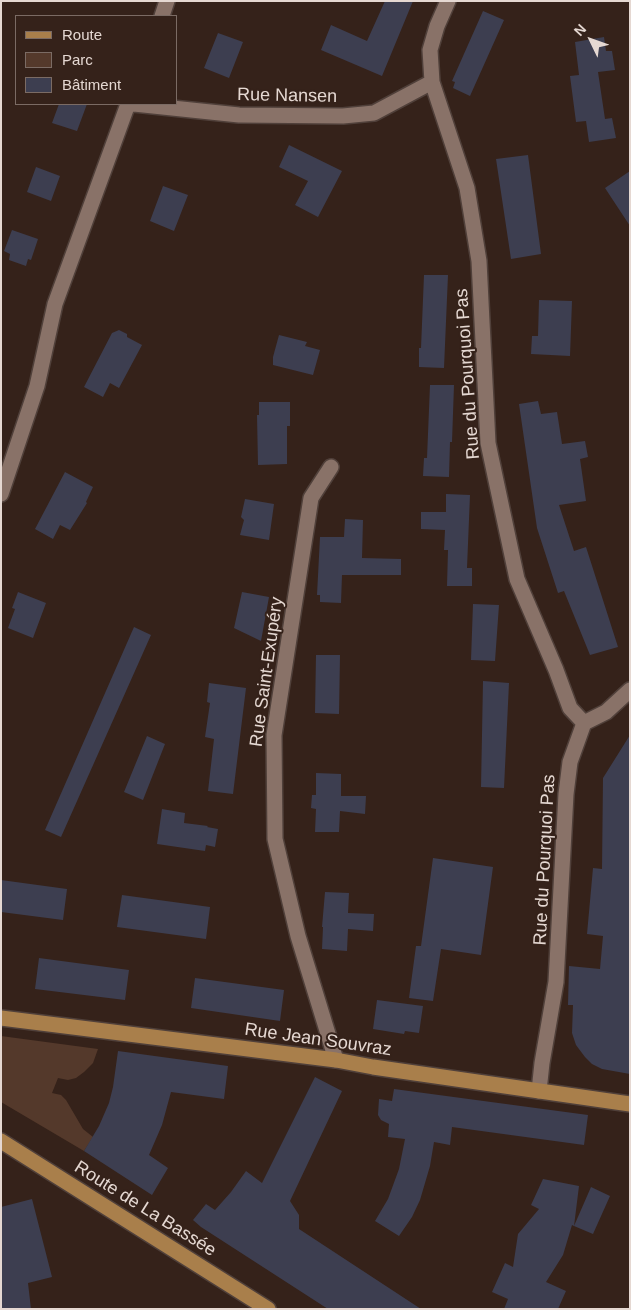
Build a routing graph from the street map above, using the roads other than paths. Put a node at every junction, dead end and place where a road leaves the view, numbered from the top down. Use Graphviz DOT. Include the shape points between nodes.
graph roads {
  1 [pos="168,1"];
  2 [pos="448,1"];
  3 [pos="162,15"];
  4 [pos="432,82"];
  5 [pos="128,105"];
  6 [pos="144,105"];
  7 [pos="331,467"];
  8 [pos="1,494"];
  9 [pos="630,690"];
  10 [pos="584,722"];
  11 [pos="1,1018"];
  12 [pos="336,1060"];
  13 [pos="539,1091"];
  14 [pos="630,1104"];
  15 [pos="1,1141"];
  16 [pos="268,1309"];
  1 -- 3 [label="street"];
  2 -- 4 [label="street, Rue du Pourquoi Pas" via="430,50"];
  4 -- 6 [label="street, Rue Nansen" via="374,113 343,116 239,115"];
  4 -- 10 [label="street, Rue du Pourquoi Pas" via="468,197 479,261 488,443 517,579 570,708"];
  5 -- 8 [label="street" via="55,304 37,386"];
  7 -- 12 [label="street, Rue Saint-Exupéry" via="311,498 274,735 275,839 298,936"];
  9 -- 10 [label="street" via="606,712"];
  10 -- 13 [label="street, Rue du Pourquoi Pas" via="570,762 566,794 556,982"];
  11 -- 12 [label="main road, Rue Jean Souvraz"];
  12 -- 13 [label="main road, Rue Jean Souvraz"];
  13 -- 14 [label="main road, Rue Jean Souvraz"];
  15 -- 16 [label="main road, Route de La Bassée"];
}
